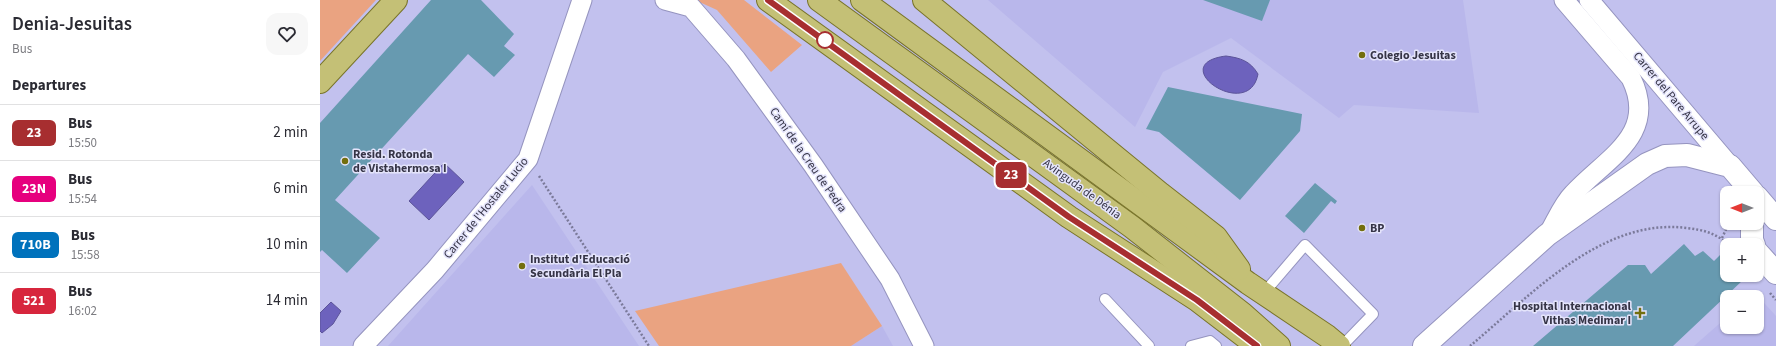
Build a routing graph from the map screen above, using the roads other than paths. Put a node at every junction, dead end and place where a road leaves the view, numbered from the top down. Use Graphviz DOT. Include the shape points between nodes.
graph roads {
  1 [pos="396,0"];
  2 [pos="582,0"];
  3 [pos="665,0"];
  4 [pos="768,0"];
  5 [pos="819,0"];
  6 [pos="862,0"];
  7 [pos="924,0"];
  8 [pos="1564,0"];
  9 [pos="1589,0"];
  10 [pos="320,82"];
  11 [pos="1730,166"];
  12 [pos="1747,186"];
  13 [pos="1764,205"];
  14 [pos="1776,219"];
  15 [pos="1547,235"];
  16 [pos="1764,260"];
  17 [pos="1776,274"];
  18 [pos="1256,288"];
  19 [pos="1105,299"];
  20 [pos="363,346"];
  21 [pos="924,346"];
  22 [pos="1149,346"];
  23 [pos="1191,346"];
  24 [pos="1216,346"];
  25 [pos="1257,346"];
  26 [pos="1278,346"];
  27 [pos="1340,346"];
  28 [pos="1424,346"];
  1 -- 10 [label="main road"];
  2 -- 20 [label="street, Carrer de l'Hostaler Lucio" via="528,159 435,270"];
  3 -- 21 [label="street, Camí de la Creu de Pedra" via="691,7 736,59 813,165 890,279"];
  4 -- 25 [label="main road" via="1062,212 1197,300"];
  5 -- 26 [label="main road, Avinguda de Dénia" via="1132,226 1243,314"];
  6 -- 18 [label="main road, Avinguda de Dénia"];
  7 -- 18 [label="main road, Avinguda de Dénia" via="1216,237"];
  8 -- 15 [label="street, Carrer del Pare Arrupe" via="1631,78 1638,91 1640,107 1638,123 1631,138 1571,195"];
  9 -- 11 [label="street, Carrer del Pare Arrupe"];
  11 -- 12 [label="street, Carrer del Pare Arrupe"];
  11 -- 15 [label="street" via="1687,155 1665,156 1647,164"];
  13 -- 14 [label="street"];
  15 -- 28 [label="street"];
  16 -- 17 [label="street"];
  18 -- 27 [label="main road, Avinguda de Dénia"];
  18 -- 27 [label="lane" via="1305,246 1373,314"];
  19 -- 22 [label="lane"];
  23 -- 24 [label="lane" via="1210,341"];
}
